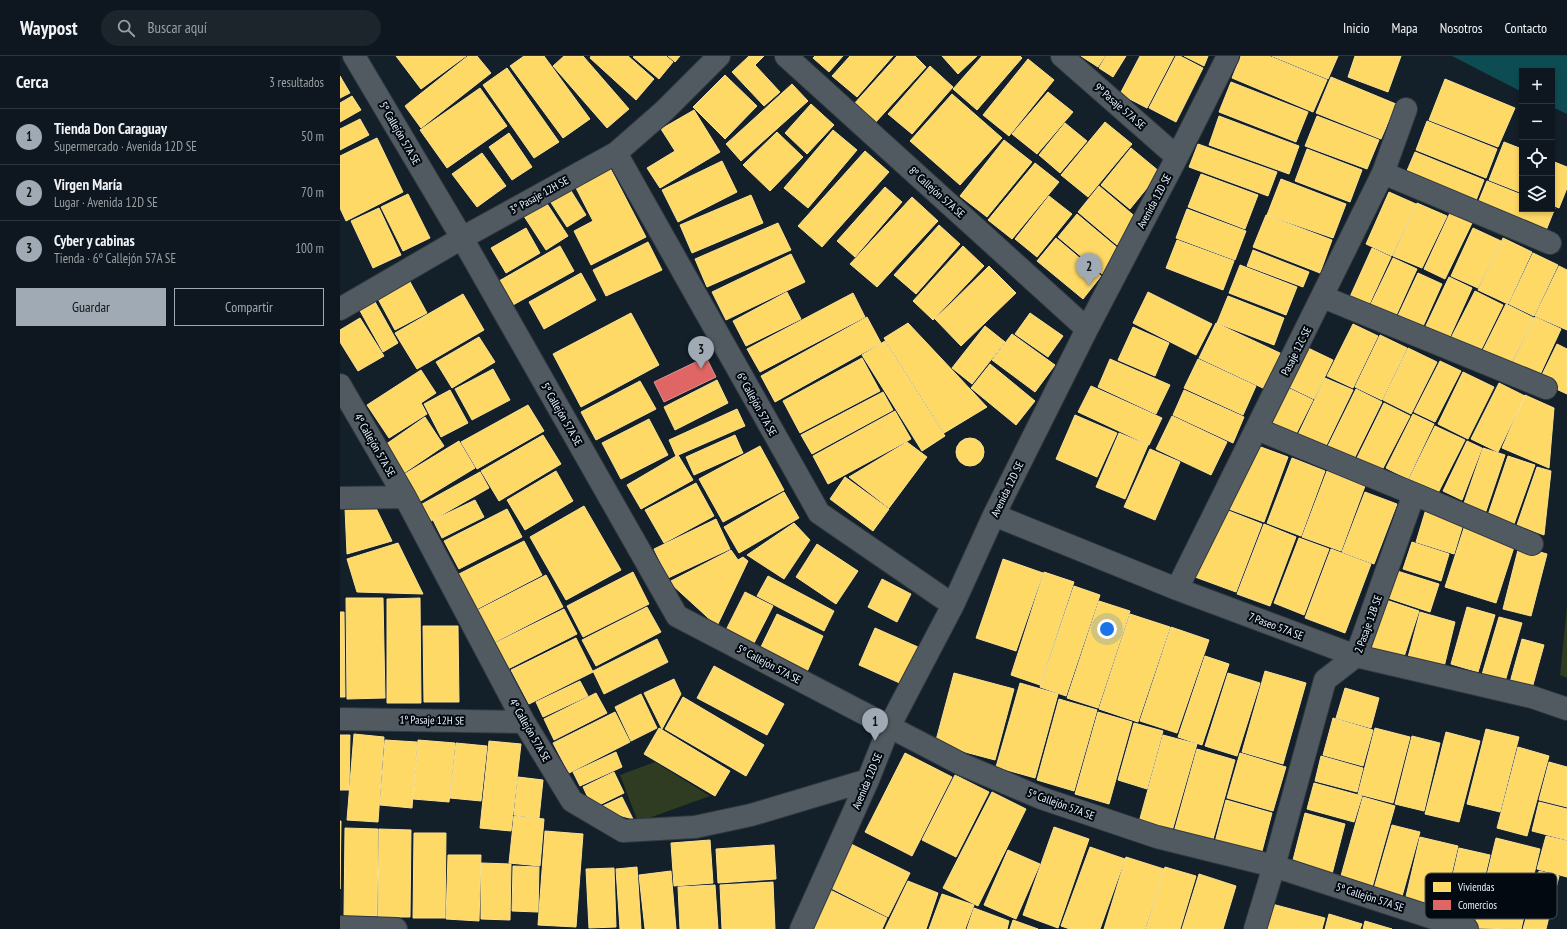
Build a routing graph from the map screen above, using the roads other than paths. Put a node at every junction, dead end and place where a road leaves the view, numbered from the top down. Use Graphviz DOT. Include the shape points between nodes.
graph roads {
  1 [pos="354,56"];
  2 [pos="719,56"];
  3 [pos="786,56"];
  4 [pos="1062,56"];
  5 [pos="1228,56"];
  6 [pos="1406,109"];
  7 [pos="616,153"];
  8 [pos="1178,157"];
  9 [pos="1383,173"];
  10 [pos="462,238"];
  11 [pos="1550,243"];
  12 [pos="1323,297"];
  13 [pos="340,308"];
  14 [pos="1087,329"];
  15 [pos="340,385"];
  16 [pos="1546,388"];
  17 [pos="1256,429"];
  18 [pos="1414,494"];
  19 [pos="405,497"];
  20 [pos="340,498"];
  21 [pos="994,515"];
  22 [pos="1532,544"];
  23 [pos="1177,589"];
  24 [pos="953,605"];
  25 [pos="1356,656"];
  26 [pos="1567,709"];
  27 [pos="340,719"];
  28 [pos="524,722"];
  29 [pos="889,727"];
  30 [pos="868,780"];
  31 [pos="1274,866"];
  32 [pos="1425,915"];
  33 [pos="1436,919"];
  34 [pos="340,927"];
  35 [pos="396,929"];
  36 [pos="801,929"];
  37 [pos="1255,929"];
  38 [pos="1467,929"];
  1 -- 10 [label="street, 5º Callejón 57A SE"];
  2 -- 7 [label="street, 3° Pasaje 12H SE" via="664,111"];
  3 -- 14 [label="street, 8º Callejón 57A SE"];
  4 -- 8 [label="street, 9º Pasaje 57A SE"];
  5 -- 8 [label="street, Avenida 12D SE"];
  6 -- 9 [label="street, Pasaje 12C SE"];
  7 -- 10 [label="street, 3° Pasaje 12H SE"];
  7 -- 24 [label="street, 6º Callejón 57A SE" via="819,513"];
  8 -- 14 [label="street, Avenida 12D SE"];
  9 -- 11 [label="street"];
  9 -- 12 [label="street, Pasaje 12C SE"];
  10 -- 13 [label="street, 3° Pasaje 12H SE"];
  10 -- 29 [label="street, 5º Callejón 57A SE" via="678,616"];
  12 -- 16 [label="street"];
  12 -- 17 [label="street, Pasaje 12C SE"];
  14 -- 21 [label="street, Avenida 12D SE"];
  15 -- 19 [label="street, 4º Callejón 57A SE"];
  17 -- 18 [label="street"];
  17 -- 23 [label="street, Pasaje 12C SE"];
  18 -- 22 [label="street"];
  18 -- 25 [label="street, 2 Pasaje 12B SE"];
  19 -- 20 [label="street"];
  19 -- 28 [label="street, 4º Callejón 57A SE"];
  21 -- 23 [label="street, 7 Paseo 57A SE"];
  21 -- 24 [label="street, Avenida 12D SE"];
  23 -- 25 [label="street, 7 Paseo 57A SE"];
  24 -- 29 [label="street, Avenida 12D SE"];
  25 -- 26 [label="street, 7 Paseo 57A SE" via="1532,697"];
  25 -- 31 [label="street, 2 Pasaje 12B SE" via="1325,680"];
  27 -- 28 [label="street, 1º Pasaje 12H SE"];
  28 -- 30 [label="street, 4º Callejón 57A SE" via="572,801 623,831 694,827 751,816"];
  29 -- 30 [label="street, Avenida 12D SE"];
  29 -- 31 [label="street, 5º Callejón 57A SE" via="961,764 1041,798 1157,837"];
  30 -- 36 [label="street, Avenida 12D SE"];
  31 -- 32 [label="street, 5º Callejón 57A SE"];
  31 -- 37 [label="street, 2 Pasaje 12B SE"];
  33 -- 38 [label="street, 5º Callejón 57A SE"];
  34 -- 35 [label="street"];
}
